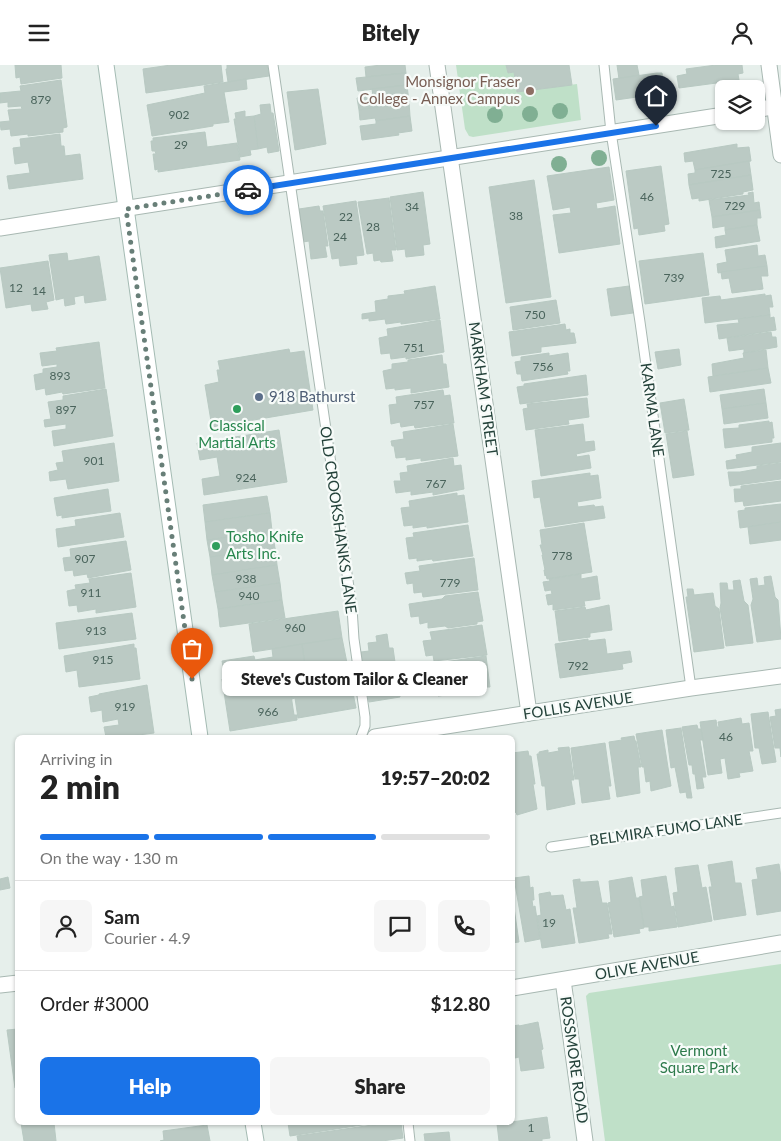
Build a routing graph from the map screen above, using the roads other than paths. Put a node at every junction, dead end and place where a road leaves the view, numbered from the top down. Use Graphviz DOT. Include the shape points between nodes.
graph roads {
  1 [pos="106,65"];
  2 [pos="273,65"];
  3 [pos="437,65"];
  4 [pos="604,65"];
  5 [pos="769,65"];
  6 [pos="778,105"];
  7 [pos="765,107"];
  8 [pos="715,116"];
  9 [pos="611,132"];
  10 [pos="781,155"];
  11 [pos="449,158"];
  12 [pos="290,183"];
  13 [pos="126,209"];
  14 [pos="0,227"];
  15 [pos="781,676"];
  16 [pos="691,688"];
  17 [pos="529,713"];
  18 [pos="200,735"];
  19 [pos="362,735"];
  20 [pos="388,735"];
  21 [pos="781,813"];
  22 [pos="551,847"];
  23 [pos="781,943"];
  24 [pos="563,980"];
  25 [pos="15,983"];
  26 [pos="0,985"];
  27 [pos="515,988"];
  28 [pos="253,1125"];
  29 [pos="408,1125"];
  30 [pos="256,1141"];
  31 [pos="410,1141"];
  32 [pos="585,1141"];
  1 -- 13 [label="street"];
  2 -- 12 [label="lane, OLD CROOKSHANKS LANE"];
  3 -- 11 [label="street, MARKHAM STREET"];
  4 -- 9 [label="lane, KARMA LANE"];
  5 -- 6 [label="street"];
  6 -- 7 [label="street"];
  6 -- 10 [label="street"];
  8 -- 9 [label="street"];
  9 -- 11 [label="street"];
  9 -- 16 [label="lane, KARMA LANE"];
  11 -- 12 [label="street"];
  11 -- 17 [label="street, MARKHAM STREET"];
  12 -- 13 [label="street"];
  12 -- 19 [label="lane, OLD CROOKSHANKS LANE" via="352,608 365,717"];
  13 -- 14 [label="street"];
  13 -- 18 [label="street"];
  15 -- 16 [label="street, FOLLIS AVENUE"];
  16 -- 17 [label="street, FOLLIS AVENUE"];
  17 -- 20 [label="street, FOLLIS AVENUE"];
  21 -- 22 [label="lane, BELMIRA FUMO LANE"];
  23 -- 24 [label="street, OLIVE AVENUE"];
  24 -- 27 [label="street, OLIVE AVENUE"];
  24 -- 32 [label="street, ROSSMORE ROAD"];
  25 -- 26 [label="street"];
  28 -- 30 [label="street"];
  29 -- 31 [label="lane"];
}
